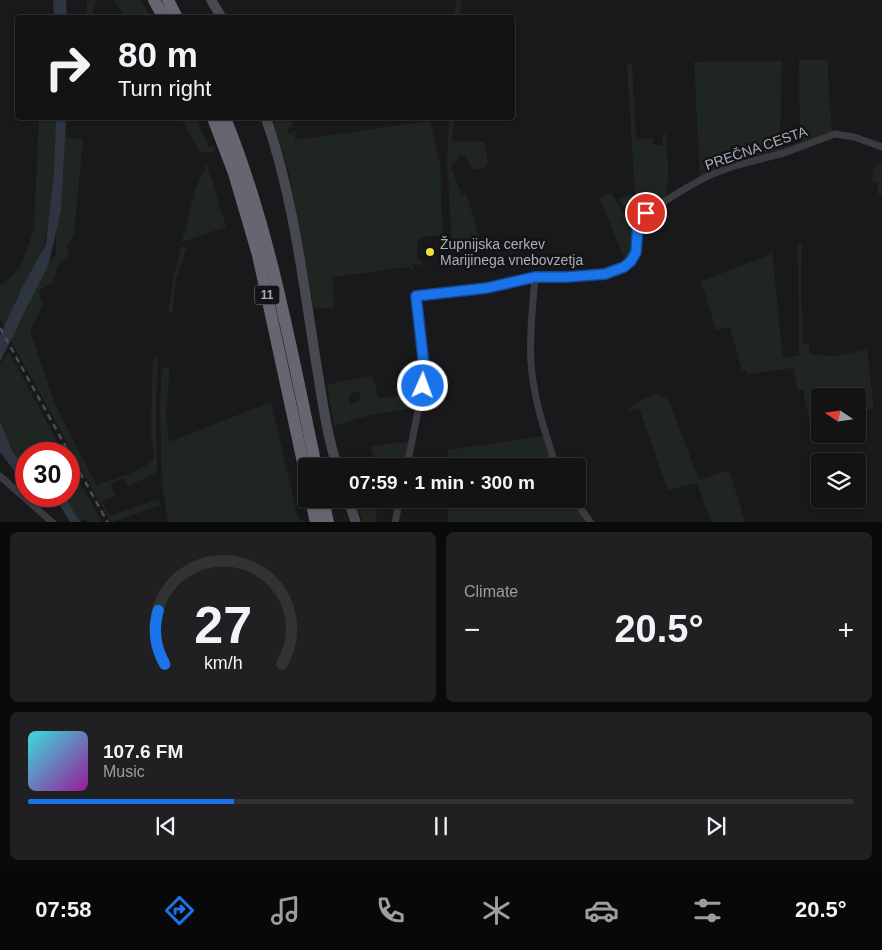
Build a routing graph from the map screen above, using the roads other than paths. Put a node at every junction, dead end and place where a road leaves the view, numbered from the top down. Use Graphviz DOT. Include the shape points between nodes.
graph roads {
  1 [pos="154,0"];
  2 [pos="168,0"];
  3 [pos="211,0"];
  4 [pos="162,15"];
  5 [pos="176,15"];
  6 [pos="220,15"];
  7 [pos="214,120"];
  8 [pos="226,120"];
  9 [pos="267,120"];
  10 [pos="882,147"];
  11 [pos="535,277"];
  12 [pos="302,458"];
  13 [pos="314,458"];
  14 [pos="335,458"];
  15 [pos="409,458"];
  16 [pos="553,458"];
  17 [pos="0,476"];
  18 [pos="313,508"];
  19 [pos="325,508"];
  20 [pos="351,508"];
  21 [pos="398,508"];
  22 [pos="581,508"];
  23 [pos="53,522"];
  24 [pos="316,522"];
  25 [pos="328,522"];
  26 [pos="356,522"];
  27 [pos="395,522"];
  28 [pos="591,522"];
  1 -- 4 [label="highway"];
  2 -- 5 [label="highway"];
  3 -- 6 [label="street"];
  7 -- 12 [label="highway, 11" via="234,173 258,255"];
  8 -- 13 [label="highway, 11" via="265,237"];
  9 -- 14 [label="street" via="293,224"];
  10 -- 11 [label="street, PREČNA CESTA" via="835,134 784,153 734,166 710,175 646,213 638,223 636,252 624,267 605,274"];
  11 -- 15 [label="street, PREČNA CESTA" via="487,288 416,296 425,375"];
  11 -- 16 [label="street" via="531,362 543,428"];
  17 -- 23 [label="street"];
  18 -- 24 [label="highway"];
  19 -- 25 [label="highway"];
  20 -- 26 [label="street"];
  21 -- 27 [label="street"];
  22 -- 28 [label="street"];
}
